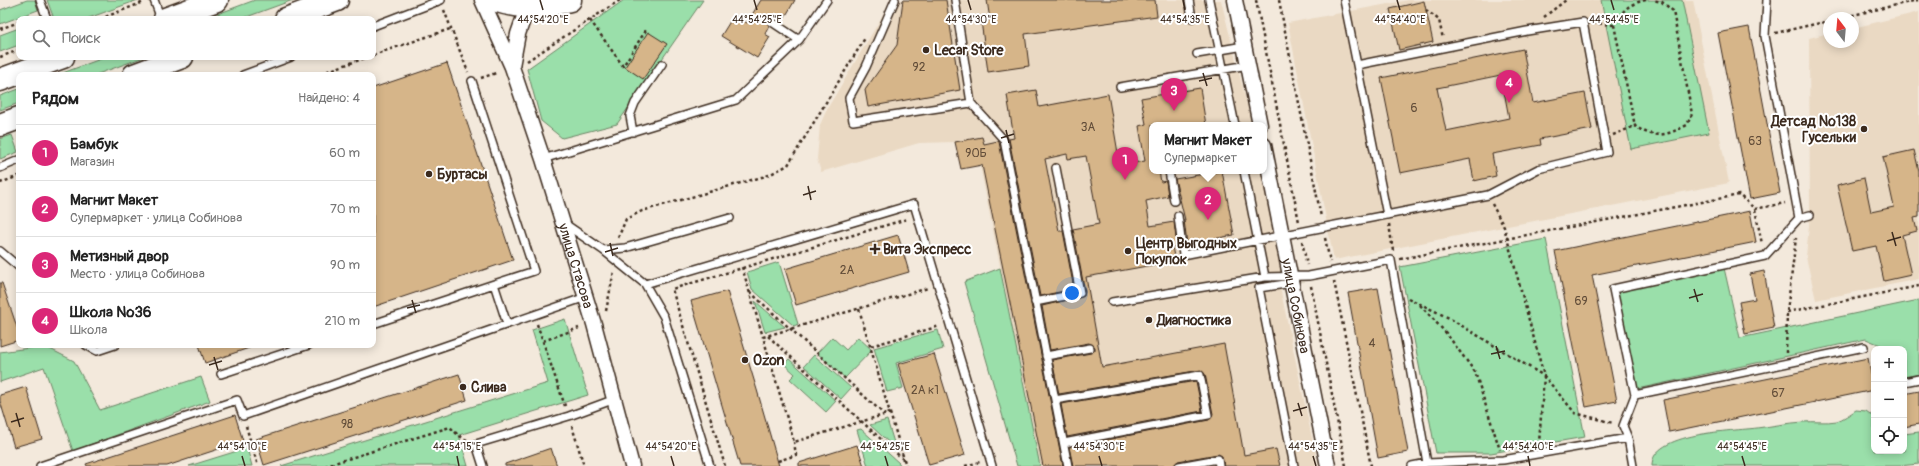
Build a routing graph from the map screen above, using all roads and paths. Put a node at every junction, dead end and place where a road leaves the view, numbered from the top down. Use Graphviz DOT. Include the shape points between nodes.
graph roads {
  1 [pos="40,0"];
  2 [pos="148,0"];
  3 [pos="154,0"];
  4 [pos="217,0"];
  5 [pos="337,0"];
  6 [pos="441,0"];
  7 [pos="482,0"];
  8 [pos="494,0"];
  9 [pos="570,0"];
  10 [pos="620,0"];
  11 [pos="827,0"];
  12 [pos="895,0"];
  13 [pos="954,0"];
  14 [pos="1189,0"];
  15 [pos="1209,0"];
  16 [pos="1235,0"];
  17 [pos="1344,0"];
  18 [pos="1566,0"];
  19 [pos="1646,0"];
  20 [pos="1653,0"];
  21 [pos="1767,0"];
  22 [pos="1918,0"];
  23 [pos="190,5"];
  24 [pos="527,8"];
  25 [pos="1426,10"];
  26 [pos="1859,14"];
  27 [pos="46,16"];
  28 [pos="108,16"];
  29 [pos="160,16"];
  30 [pos="170,16"];
  31 [pos="294,16"];
  32 [pos="1192,18"];
  33 [pos="590,20"];
  34 [pos="772,22"];
  35 [pos="1583,22"];
  36 [pos="1823,22"];
  37 [pos="16,23"];
  38 [pos="376,25"];
  39 [pos="1614,25"];
  40 [pos="0,29"];
  41 [pos="450,29"];
  42 [pos="646,30"];
  43 [pos="1527,31"];
  44 [pos="868,33"];
  45 [pos="1765,36"];
  46 [pos="799,40"];
  47 [pos="1244,46"];
  48 [pos="1444,47"];
  49 [pos="16,51"];
  50 [pos="1220,51"];
  51 [pos="376,54"];
  52 [pos="1197,54"];
  53 [pos="0,57"];
  54 [pos="54,60"];
  55 [pos="174,60"];
  56 [pos="283,60"];
  57 [pos="359,60"];
  58 [pos="526,62"];
  59 [pos="662,64"];
  60 [pos="1248,65"];
  61 [pos="1357,65"];
  62 [pos="512,67"];
  63 [pos="1224,70"];
  64 [pos="22,72"];
  65 [pos="142,72"];
  66 [pos="251,72"];
  67 [pos="325,72"];
  68 [pos="496,72"];
  69 [pos="16,74"];
  70 [pos="0,80"];
  71 [pos="472,81"];
  72 [pos="1120,87"];
  73 [pos="971,103"];
  74 [pos="16,119"];
  75 [pos="1234,122"];
  76 [pos="1259,122"];
  77 [pos="0,125"];
  78 [pos="1635,126"];
  79 [pos="633,132"];
  80 [pos="1604,138"];
  81 [pos="543,159"];
  82 [pos="16,161"];
  83 [pos="1267,163"];
  84 [pos="0,168"];
  85 [pos="1056,168"];
  86 [pos="1170,174"];
  87 [pos="1245,174"];
  88 [pos="16,177"];
  89 [pos="0,183"];
  90 [pos="1488,195"];
  91 [pos="1174,201"];
  92 [pos="1789,203"];
  93 [pos="1755,209"];
  94 [pos="1387,215"];
  95 [pos="1810,215"];
  96 [pos="1178,216"];
  97 [pos="730,218"];
  98 [pos="1799,218"];
  99 [pos="562,222"];
  100 [pos="911,226"];
  101 [pos="1282,236"];
  102 [pos="1506,239"];
  103 [pos="1258,240"];
  104 [pos="617,249"];
  105 [pos="603,250"];
  106 [pos="0,251"];
  107 [pos="739,256"];
  108 [pos="1765,256"];
  109 [pos="616,260"];
  110 [pos="1391,260"];
  111 [pos="16,264"];
  112 [pos="743,268"];
  113 [pos="1265,276"];
  114 [pos="1291,280"];
  115 [pos="927,281"];
  116 [pos="494,284"];
  117 [pos="645,284"];
  118 [pos="938,286"];
  119 [pos="1919,286"];
  120 [pos="929,288"];
  121 [pos="750,292"];
  122 [pos="1397,293"];
  123 [pos="586,297"];
  124 [pos="1035,302"];
  125 [pos="1112,302"];
  126 [pos="1418,303"];
  127 [pos="860,309"];
  128 [pos="1787,312"];
  129 [pos="605,314"];
  130 [pos="534,315"];
  131 [pos="938,318"];
  132 [pos="376,323"];
  133 [pos="507,324"];
  134 [pos="940,326"];
  135 [pos="579,328"];
  136 [pos="791,329"];
  137 [pos="943,333"];
  138 [pos="768,336"];
  139 [pos="763,337"];
  140 [pos="543,341"];
  141 [pos="871,346"];
  142 [pos="1864,347"];
  143 [pos="92,348"];
  144 [pos="106,348"];
  145 [pos="300,348"];
  146 [pos="1090,348"];
  147 [pos="1046,356"];
  148 [pos="1786,362"];
  149 [pos="222,374"];
  150 [pos="1544,376"];
  151 [pos="1919,379"];
  152 [pos="1907,381"];
  153 [pos="1635,395"];
  154 [pos="615,399"];
  155 [pos="1055,400"];
  156 [pos="890,413"];
  157 [pos="885,415"];
  158 [pos="243,416"];
  159 [pos="569,416"];
  160 [pos="862,422"];
  161 [pos="1624,426"];
  162 [pos="1628,438"];
  163 [pos="794,442"];
  164 [pos="1064,443"];
  165 [pos="476,444"];
  166 [pos="1538,453"];
  167 [pos="978,454"];
  168 [pos="1503,460"];
  169 [pos="778,461"];
  170 [pos="904,461"];
  171 [pos="1427,463"];
  172 [pos="40,466"];
  173 [pos="258,466"];
  174 [pos="325,466"];
  175 [pos="483,466"];
  176 [pos="584,466"];
  177 [pos="632,466"];
  178 [pos="710,466"];
  179 [pos="725,466"];
  180 [pos="906,466"];
  181 [pos="965,466"];
  182 [pos="992,466"];
  183 [pos="1068,466"];
  184 [pos="1179,466"];
  185 [pos="1219,466"];
  186 [pos="1294,466"];
  187 [pos="1328,466"];
  188 [pos="1412,466"];
  189 [pos="1633,466"];
  1 -- 27 [label="lane"];
  2 -- 28 [label="path"];
  3 -- 29 [label="lane"];
  4 -- 23 [label="main road"];
  5 -- 31 [label="main road"];
  6 -- 38 [label="lane"];
  6 -- 41 [label="path"];
  7 -- 62 [label="street, улица Стасова"];
  8 -- 24 [label="main road"];
  9 -- 24 [label="main road" via="550,6"];
  10 -- 33 [label="path"];
  11 -- 46 [label="lane"];
  12 -- 73 [label="lane" via="866,67 849,98 853,121"];
  13 -- 73 [label="lane"];
  14 -- 32 [label="lane"];
  15 -- 50 [label="lane"];
  16 -- 47 [label="street"];
  17 -- 61 [label="lane"];
  18 -- 43 [label="path"];
  19 -- 39 [label="path" via="1632,3 1621,13"];
  20 -- 78 [label="path" via="1662,2 1673,11 1692,114 1687,125 1660,135 1645,134"];
  21 -- 45 [label="lane"];
  22 -- 26 [label="path"];
  23 -- 30 [label="main road"];
  24 -- 62 [label="street, улица Стасова" via="516,39"];
  25 -- 48 [label="path" via="1439,20"];
  33 -- 42 [label="path" via="623,66"];
  33 -- 58 [label="path"];
  34 -- 46 [label="lane"];
  35 -- 39 [label="path"];
  35 -- 43 [label="lane"];
  35 -- 80 [label="lane"];
  36 -- 45 [label="path"];
  37 -- 40 [label="path"];
  39 -- 78 [label="path"];
  41 -- 51 [label="path"];
  41 -- 71 [label="path"];
  43 -- 48 [label="lane"];
  44 -- 104 [label="path" via="788,165 769,175 642,211 626,219 618,235"];
  45 -- 98 [label="lane"];
  46 -- 79 [label="lane" via="736,100"];
  47 -- 50 [label="lane"];
  47 -- 60 [label="street"];
  48 -- 61 [label="lane"];
  49 -- 53 [label="path"];
  50 -- 52 [label="lane"];
  50 -- 63 [label="lane"];
  54 -- 64 [label="main road"];
  55 -- 65 [label="main road"];
  56 -- 66 [label="lane"];
  57 -- 67 [label="path"];
  59 -- 79 [label="lane" via="635,103 630,116"];
  60 -- 63 [label="lane"];
  60 -- 76 [label="street"];
  61 -- 94 [label="lane"];
  62 -- 81 [label="street, улица Стасова"];
  63 -- 72 [label="lane"];
  63 -- 75 [label="lane"];
  68 -- 71 [label="path"];
  69 -- 70 [label="main road"];
  71 -- 116 [label="lane" via="534,271"];
  73 -- 124 [label="lane" via="1004,140"];
  74 -- 77 [label="main road"];
  78 -- 80 [label="path"];
  79 -- 81 [label="lane"];
  80 -- 90 [label="lane" via="1607,152 1538,169"];
  81 -- 99 [label="street, улица Стасова"];
  82 -- 84 [label="lane"];
  83 -- 101 [label="street, улица Собинова"];
  85 -- 124 [label="lane" via="1080,293"];
  86 -- 91 [label="lane"];
  87 -- 103 [label="lane"];
  88 -- 89 [label="path"];
  90 -- 94 [label="lane"];
  90 -- 102 [label="path" via="1504,227"];
  92 -- 93 [label="path"];
  93 -- 102 [label="path" via="1740,195"];
  93 -- 108 [label="path"];
  94 -- 101 [label="lane"];
  94 -- 110 [label="path" via="1394,249"];
  95 -- 98 [label="lane"];
  96 -- 103 [label="lane" via="1183,254"];
  97 -- 104 [label="lane"];
  98 -- 108 [label="lane"];
  98 -- 128 [label="path"];
  99 -- 105 [label="lane"];
  99 -- 123 [label="street, улица Стасова"];
  100 -- 112 [label="path" via="909,219"];
  101 -- 103 [label="lane"];
  101 -- 114 [label="street, улица Собинова"];
  102 -- 110 [label="path"];
  102 -- 150 [label="path"];
  103 -- 113 [label="lane"];
  104 -- 105 [label="lane"];
  105 -- 109 [label="lane"];
  106 -- 111 [label="lane"];
  107 -- 112 [label="path"];
  107 -- 117 [label="lane"];
  107 -- 118 [label="lane" via="914,204"];
  108 -- 153 [label="lane" via="1613,289"];
  109 -- 117 [label="lane"];
  109 -- 129 [label="path"];
  110 -- 114 [label="lane"];
  110 -- 122 [label="lane"];
  112 -- 121 [label="path"];
  112 -- 179 [label="path" via="672,289"];
  113 -- 114 [label="lane"];
  113 -- 125 [label="lane"];
  114 -- 186 [label="lane" via="1259,288"];
  114 -- 187 [label="street, улица Собинова"];
  115 -- 120 [label="path"];
  116 -- 132 [label="lane"];
  116 -- 133 [label="lane"];
  117 -- 178 [label="lane" via="664,318"];
  118 -- 120 [label="path"];
  118 -- 182 [label="lane"];
  119 -- 128 [label="path"];
  120 -- 127 [label="path"];
  121 -- 136 [label="path"];
  121 -- 139 [label="path"];
  122 -- 126 [label="path"];
  122 -- 171 [label="lane"];
  123 -- 130 [label="lane"];
  123 -- 154 [label="street, улица Стасова"];
  124 -- 147 [label="lane"];
  126 -- 150 [label="path" via="1449,318"];
  126 -- 168 [label="path" via="1446,333 1475,372"];
  127 -- 136 [label="path"];
  127 -- 141 [label="path"];
  128 -- 148 [label="path"];
  130 -- 133 [label="lane"];
  130 -- 140 [label="path"];
  131 -- 134 [label="path"];
  133 -- 158 [label="lane"];
  134 -- 137 [label="path"];
  134 -- 141 [label="path"];
  135 -- 140 [label="path"];
  136 -- 138 [label="path"];
  136 -- 157 [label="path"];
  138 -- 139 [label="path"];
  138 -- 160 [label="path"];
  139 -- 163 [label="path"];
  140 -- 159 [label="path"];
  141 -- 156 [label="path"];
  142 -- 148 [label="lane"];
  143 -- 144 [label="lane" via="97,351"];
  145 -- 149 [label="lane"];
  146 -- 147 [label="lane"];
  147 -- 155 [label="lane"];
  148 -- 153 [label="lane"];
  150 -- 161 [label="path" via="1575,413"];
  150 -- 166 [label="path"];
  151 -- 152 [label="lane"];
  153 -- 161 [label="lane"];
  154 -- 159 [label="lane"];
  154 -- 177 [label="street, улица Стасова"];
  155 -- 164 [label="lane"];
  155 -- 164 [label="lane" via="1200,375 1208,416"];
  156 -- 157 [label="path"];
  156 -- 170 [label="path"];
  157 -- 160 [label="path"];
  158 -- 172 [label="lane" via="237,400"];
  158 -- 173 [label="path"];
  159 -- 165 [label="lane"];
  159 -- 176 [label="path"];
  160 -- 163 [label="path"];
  160 -- 170 [label="path"];
  161 -- 162 [label="lane"];
  162 -- 166 [label="lane"];
  162 -- 189 [label="lane"];
  163 -- 169 [label="path" via="796,455"];
  164 -- 183 [label="lane"];
  165 -- 174 [label="path" via="458,435 450,427"];
  165 -- 175 [label="lane"];
  166 -- 168 [label="lane"];
  167 -- 181 [label="path" via="981,461"];
  168 -- 171 [label="lane"];
  170 -- 180 [label="path"];
  171 -- 188 [label="lane"];
  184 -- 185 [label="lane" via="1218,459"];
}
